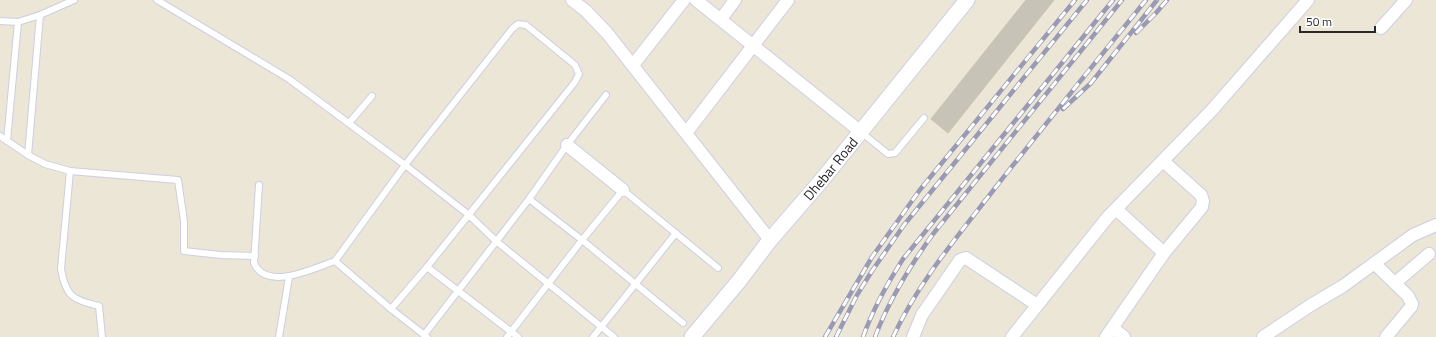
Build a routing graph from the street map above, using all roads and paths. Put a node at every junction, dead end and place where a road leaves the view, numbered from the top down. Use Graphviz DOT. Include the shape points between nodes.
graph roads {
  1 [pos="74,0"];
  2 [pos="157,0"];
  3 [pos="572,0"];
  4 [pos="684,0"];
  5 [pos="696,0"];
  6 [pos="735,0"];
  7 [pos="788,0"];
  8 [pos="967,0"];
  9 [pos="1308,0"];
  10 [pos="1406,0"];
  11 [pos="40,15"];
  12 [pos="721,19"];
  13 [pos="0,21"];
  14 [pos="18,22"];
  15 [pos="1381,28"];
  16 [pos="753,44"];
  17 [pos="633,66"];
  18 [pos="606,95"];
  19 [pos="372,96"];
  20 [pos="924,118"];
  21 [pos="349,123"];
  22 [pos="861,132"];
  23 [pos="686,133"];
  24 [pos="0,136"];
  25 [pos="7,141"];
  26 [pos="567,145"];
  27 [pos="28,155"];
  28 [pos="1163,161"];
  29 [pos="405,165"];
  30 [pos="70,171"];
  31 [pos="259,185"];
  32 [pos="623,190"];
  33 [pos="529,199"];
  34 [pos="1116,209"];
  35 [pos="469,214"];
  36 [pos="1436,224"];
  37 [pos="676,233"];
  38 [pos="582,240"];
  39 [pos="770,240"];
  40 [pos="496,241"];
  41 [pos="1164,254"];
  42 [pos="1429,254"];
  43 [pos="255,256"];
  44 [pos="335,261"];
  45 [pos="1375,264"];
  46 [pos="427,267"];
  47 [pos="718,268"];
  48 [pos="289,277"];
  49 [pos="636,283"];
  50 [pos="1396,283"];
  51 [pos="549,284"];
  52 [pos="458,291"];
  53 [pos="1037,305"];
  54 [pos="391,309"];
  55 [pos="683,323"];
  56 [pos="601,326"];
  57 [pos="1109,332"];
  58 [pos="510,335"];
  59 [pos="426,336"];
  60 [pos="102,337"];
  61 [pos="278,337"];
  62 [pos="518,337"];
  63 [pos="593,337"];
  64 [pos="614,337"];
  65 [pos="692,337"];
  66 [pos="913,337"];
  67 [pos="1012,337"];
  68 [pos="1124,337"];
  69 [pos="1262,337"];
  70 [pos="1386,337"];
  1 -- 11 [label="lane"];
  2 -- 21 [label="lane" via="289,79"];
  3 -- 17 [label="street" via="607,32"];
  4 -- 17 [label="street"];
  5 -- 12 [label="street"];
  6 -- 12 [label="street"];
  7 -- 16 [label="street"];
  8 -- 22 [label="street, Dhebar Road"];
  9 -- 28 [label="street" via="1212,110"];
  10 -- 15 [label="street"];
  11 -- 14 [label="lane"];
  11 -- 27 [label="lane"];
  12 -- 16 [label="street"];
  13 -- 14 [label="lane"];
  14 -- 25 [label="lane"];
  16 -- 22 [label="street"];
  16 -- 23 [label="street"];
  17 -- 23 [label="street"];
  18 -- 26 [label="lane"];
  19 -- 21 [label="lane"];
  20 -- 22 [label="lane" via="895,153 888,154"];
  21 -- 29 [label="lane"];
  22 -- 39 [label="street, Dhebar Road"];
  23 -- 39 [label="street"];
  24 -- 25 [label="lane"];
  25 -- 27 [label="lane"];
  26 -- 32 [label="street"];
  26 -- 33 [label="lane"];
  27 -- 30 [label="lane" via="45,164"];
  28 -- 34 [label="street"];
  28 -- 41 [label="street" via="1201,195 1203,200 1202,207"];
  29 -- 35 [label="lane"];
  29 -- 35 [label="lane" via="512,30 518,24 526,24 575,64 579,74"];
  29 -- 44 [label="lane"];
  30 -- 43 [label="lane" via="178,180 184,221 184,251"];
  30 -- 60 [label="lane" via="61,268 64,284 70,294 79,300 99,306"];
  31 -- 43 [label="lane"];
  32 -- 37 [label="lane"];
  32 -- 38 [label="lane"];
  33 -- 38 [label="lane"];
  33 -- 40 [label="lane"];
  34 -- 41 [label="street"];
  34 -- 53 [label="street"];
  35 -- 40 [label="lane"];
  35 -- 46 [label="lane"];
  36 -- 45 [label="street" via="1413,236"];
  37 -- 47 [label="lane"];
  37 -- 49 [label="lane"];
  38 -- 49 [label="lane"];
  38 -- 51 [label="lane"];
  39 -- 65 [label="street, Dhebar Road"];
  40 -- 51 [label="lane"];
  40 -- 52 [label="lane"];
  41 -- 57 [label="street"];
  42 -- 50 [label="street"];
  43 -- 48 [label="lane" via="257,270 263,274"];
  44 -- 48 [label="lane"];
  44 -- 54 [label="lane"];
  45 -- 50 [label="street"];
  45 -- 69 [label="street"];
  46 -- 52 [label="lane"];
  46 -- 54 [label="lane"];
  48 -- 61 [label="lane"];
  49 -- 55 [label="lane"];
  49 -- 56 [label="lane"];
  50 -- 70 [label="street" via="1412,304"];
  51 -- 56 [label="lane"];
  51 -- 58 [label="lane"];
  52 -- 58 [label="lane"];
  52 -- 59 [label="lane"];
  53 -- 66 [label="street" via="966,258 960,260 922,315"];
  53 -- 67 [label="street"];
  54 -- 59 [label="lane"];
  56 -- 63 [label="lane"];
  56 -- 64 [label="lane"];
  57 -- 68 [label="street"];
  58 -- 62 [label="lane"];
}
